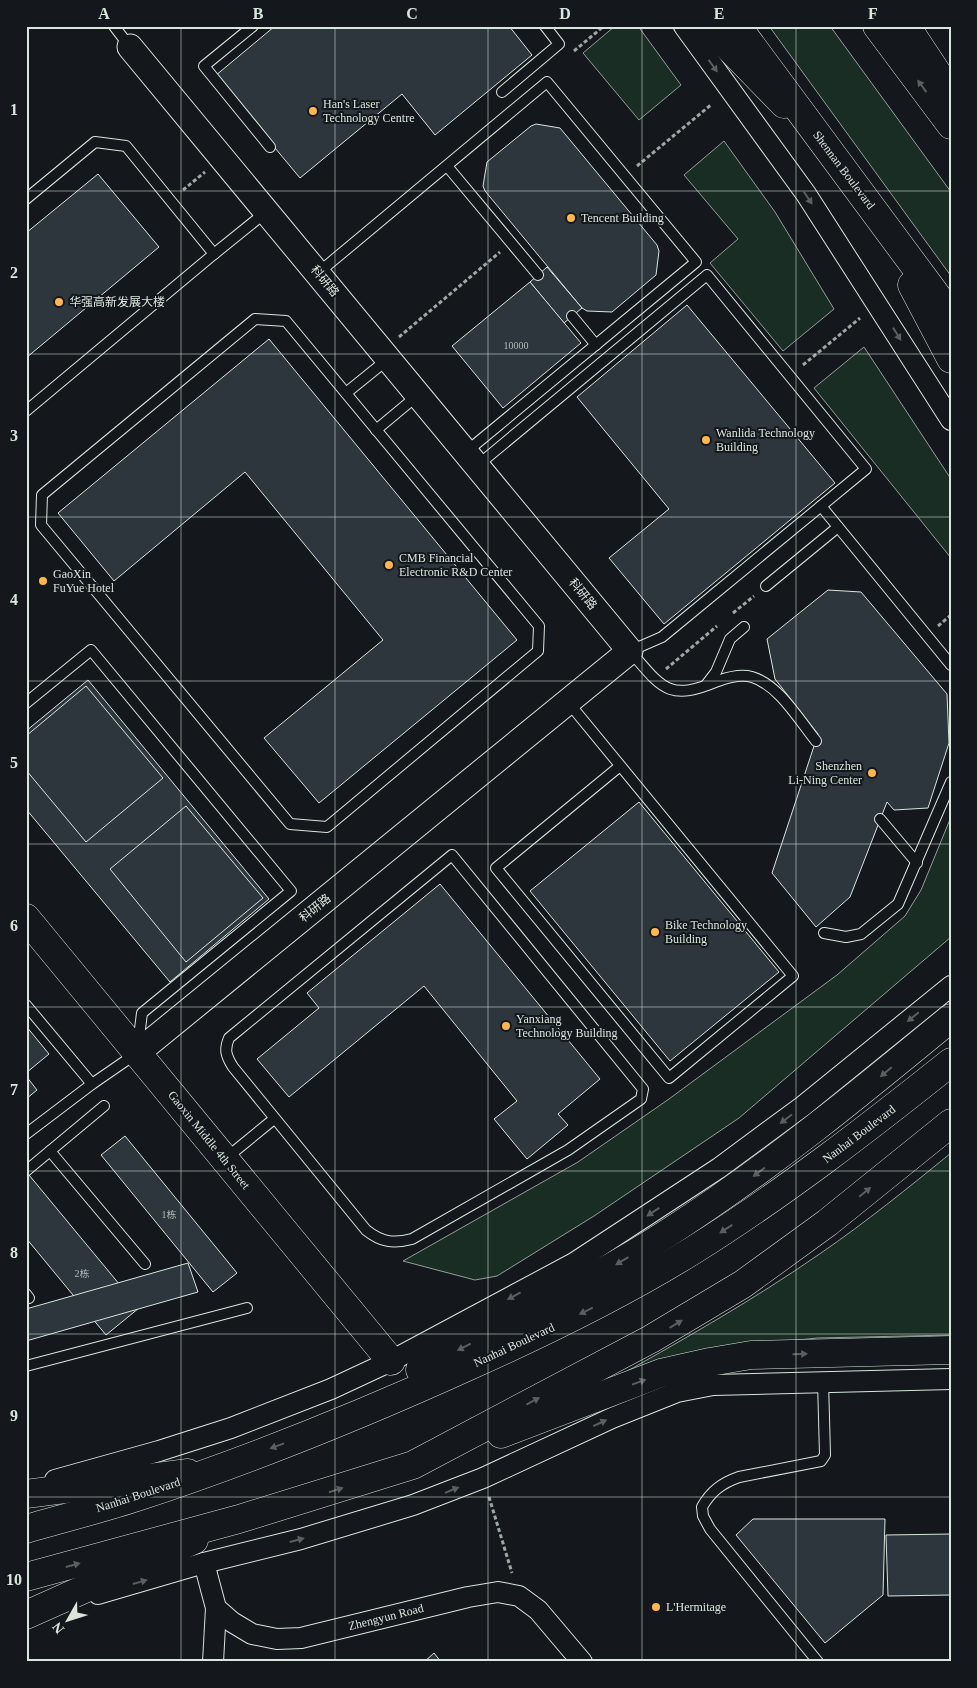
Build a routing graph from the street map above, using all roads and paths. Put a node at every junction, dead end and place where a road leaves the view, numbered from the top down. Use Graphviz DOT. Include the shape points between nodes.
graph roads {
  1 [pos="114,26"];
  2 [pos="253,26"];
  3 [pos="545,26"];
  4 [pos="604,26"];
  5 [pos="684,26"];
  6 [pos="708,26"];
  7 [pos="737,26"];
  8 [pos="877,26"];
  9 [pos="906,26"];
  10 [pos="130,47"];
  11 [pos="568,56"];
  12 [pos="502,92"];
  13 [pos="951,94"];
  14 [pos="712,104"];
  15 [pos="951,125"];
  16 [pos="270,147"];
  17 [pos="832,154"];
  18 [pos="447,166"];
  19 [pos="206,172"];
  20 [pos="625,176"];
  21 [pos="26,199"];
  22 [pos="171,200"];
  23 [pos="871,206"];
  24 [pos="267,211"];
  25 [pos="511,243"];
  26 [pos="214,254"];
  27 [pos="318,273"];
  28 [pos="538,275"];
  29 [pos="951,315"];
  30 [pos="572,316"];
  31 [pos="860,318"];
  32 [pos="596,345"];
  33 [pos="392,349"];
  34 [pos="951,358"];
  35 [pos="790,376"];
  36 [pos="346,394"];
  37 [pos="419,395"];
  38 [pos="26,411"];
  39 [pos="951,420"];
  40 [pos="376,430"];
  41 [pos="472,459"];
  42 [pos="821,506"];
  43 [pos="838,527"];
  44 [pos="766,586"];
  45 [pos="728,617"];
  46 [pos="721,623"];
  47 [pos="744,627"];
  48 [pos="630,651"];
  49 [pos="951,665"];
  50 [pos="654,679"];
  51 [pos="705,687"];
  52 [pos="567,701"];
  53 [pos="26,704"];
  54 [pos="816,741"];
  55 [pos="620,766"];
  56 [pos="951,782"];
  57 [pos="880,820"];
  58 [pos="917,863"];
  59 [pos="26,918"];
  60 [pos="824,933"];
  61 [pos="951,986"];
  62 [pos="26,1005"];
  63 [pos="951,1018"];
  64 [pos="137,1053"];
  65 [pos="951,1062"];
  66 [pos="92,1084"];
  67 [pos="104,1106"];
  68 [pos="274,1119"];
  69 [pos="951,1123"];
  70 [pos="26,1134"];
  71 [pos="50,1151"];
  72 [pos="225,1160"];
  73 [pos="26,1171"];
  74 [pos="145,1264"];
  75 [pos="247,1308"];
  76 [pos="951,1350"];
  77 [pos="391,1362"];
  78 [pos="26,1366"];
  79 [pos="951,1380"];
  80 [pos="823,1381"];
  81 [pos="323,1429"];
  82 [pos="413,1465"];
  83 [pos="210,1470"];
  84 [pos="483,1478"];
  85 [pos="26,1488"];
  86 [pos="26,1494"];
  87 [pos="239,1519"];
  88 [pos="26,1529"];
  89 [pos="204,1563"];
  90 [pos="26,1577"];
  91 [pos="518,1596"];
  92 [pos="216,1608"];
  93 [pos="26,1615"];
  94 [pos="212,1662"];
  95 [pos="582,1662"];
  96 [pos="818,1662"];
  1 -- 10 [label="lane"];
  2 -- 16 [label="lane" via="204,66"];
  3 -- 12 [label="lane" via="559,44"];
  4 -- 11 [label="path"];
  5 -- 39 [label="street, one-way" via="806,194"];
  6 -- 17 [label="main road"];
  7 -- 17 [label="main road, Shennan Boulevard"];
  15 -- 8 [label="main road, one-way"];
  9 -- 13 [label="main road"];
  10 -- 24 [label="street, 科研路"];
  14 -- 20 [label="path"];
  17 -- 23 [label="main road, Shennan Boulevard"];
  18 -- 20 [label="lane" via="547,82"];
  18 -- 25 [label="lane"];
  18 -- 27 [label="lane"];
  19 -- 22 [label="path"];
  20 -- 32 [label="lane" via="696,262"];
  21 -- 22 [label="lane" via="95,142 126,146"];
  22 -- 26 [label="lane"];
  23 -- 29 [label="main road, Shennan Boulevard"];
  23 -- 34 [label="main road"];
  24 -- 26 [label="lane"];
  24 -- 27 [label="street, 科研路"];
  25 -- 28 [label="lane"];
  25 -- 33 [label="path"];
  26 -- 38 [label="lane"];
  27 -- 33 [label="street, 科研路"];
  30 -- 32 [label="lane"];
  31 -- 35 [label="path"];
  32 -- 41 [label="lane"];
  33 -- 36 [label="lane"];
  33 -- 37 [label="street, 科研路"];
  35 -- 41 [label="lane" via="707,275"];
  35 -- 42 [label="lane" via="866,469"];
  36 -- 40 [label="lane"];
  36 -- 40 [label="lane" via="286,321 255,320 42,495 40,525 290,824 326,827 538,651 539,626"];
  37 -- 40 [label="lane"];
  37 -- 41 [label="street, 科研路"];
  41 -- 48 [label="street, 科研路"];
  42 -- 43 [label="lane"];
  42 -- 48 [label="lane" via="662,637"];
  43 -- 44 [label="lane"];
  43 -- 49 [label="lane"];
  44 -- 45 [label="path"];
  46 -- 50 [label="path"];
  47 -- 51 [label="lane" via="730,639 716,672"];
  48 -- 50 [label="lane"];
  48 -- 52 [label="street, 科研路"];
  50 -- 51 [label="lane" via="662,686 680,692"];
  51 -- 54 [label="lane" via="733,676 761,681 780,697"];
  52 -- 55 [label="lane"];
  52 -- 64 [label="street, 科研路"];
  53 -- 64 [label="lane" via="91,650 290,890 142,1013"];
  55 -- 55 [label="lane" via="793,976 669,1078 496,868"];
  56 -- 58 [label="lane"];
  57 -- 58 [label="lane"];
  58 -- 60 [label="lane" via="898,904 862,934 846,937"];
  59 -- 64 [label="main road, Gaoxin Middle 4th Street"];
  61 -- 77 [label="street, one-way" via="803,1106 719,1168 574,1264"];
  62 -- 66 [label="lane"];
  63 -- 81 [label="main road, one-way" via="755,1176 670,1232 532,1312 409,1376"];
  64 -- 66 [label="lane"];
  64 -- 72 [label="main road, Gaoxin Middle 4th Street"];
  65 -- 81 [label="main road, Nanhai Boulevard, one-way" via="838,1151 692,1251 608,1300 528,1339"];
  66 -- 70 [label="lane"];
  67 -- 71 [label="lane"];
  68 -- 68 [label="lane" via="366,1230 377,1238 399,1242 412,1239 568,1150 641,1099 643,1089 452,855 229,1038 225,1048 227,1058"];
  68 -- 72 [label="lane"];
  82 -- 69 [label="main road, one-way" via="651,1339 743,1284 827,1223"];
  71 -- 73 [label="lane"];
  71 -- 74 [label="lane"];
  72 -- 77 [label="main road, Gaoxin Middle 4th Street"];
  75 -- 78 [label="lane"];
  82 -- 76 [label="main road, one-way" via="662,1374 751,1355"];
  77 -- 85 [label="street" via="231,1428"];
  79 -- 80 [label="street"];
  84 -- 80 [label="street, one-way" via="612,1418 677,1392 713,1385"];
  80 -- 96 [label="lane" via="825,1455 821,1461 733,1479 717,1488 702,1507 710,1529"];
  81 -- 83 [label="main road, Nanhai Boulevard, one-way"];
  87 -- 82 [label="main road, one-way"];
  83 -- 86 [label="main road"];
  83 -- 88 [label="main road, Nanhai Boulevard" via="137,1497"];
  89 -- 84 [label="street, one-way" via="364,1521"];
  84 -- 91 [label="path"];
  90 -- 87 [label="main road, one-way"];
  87 -- 93 [label="main road"];
  89 -- 92 [label="street"];
  93 -- 89 [label="street, one-way"];
  91 -- 92 [label="street, Zhengyun Road" via="498,1592 468,1597 301,1638 277,1639 252,1634"];
  91 -- 95 [label="street, Zhengyun Road" via="538,1610"];
  92 -- 94 [label="street"];
}
